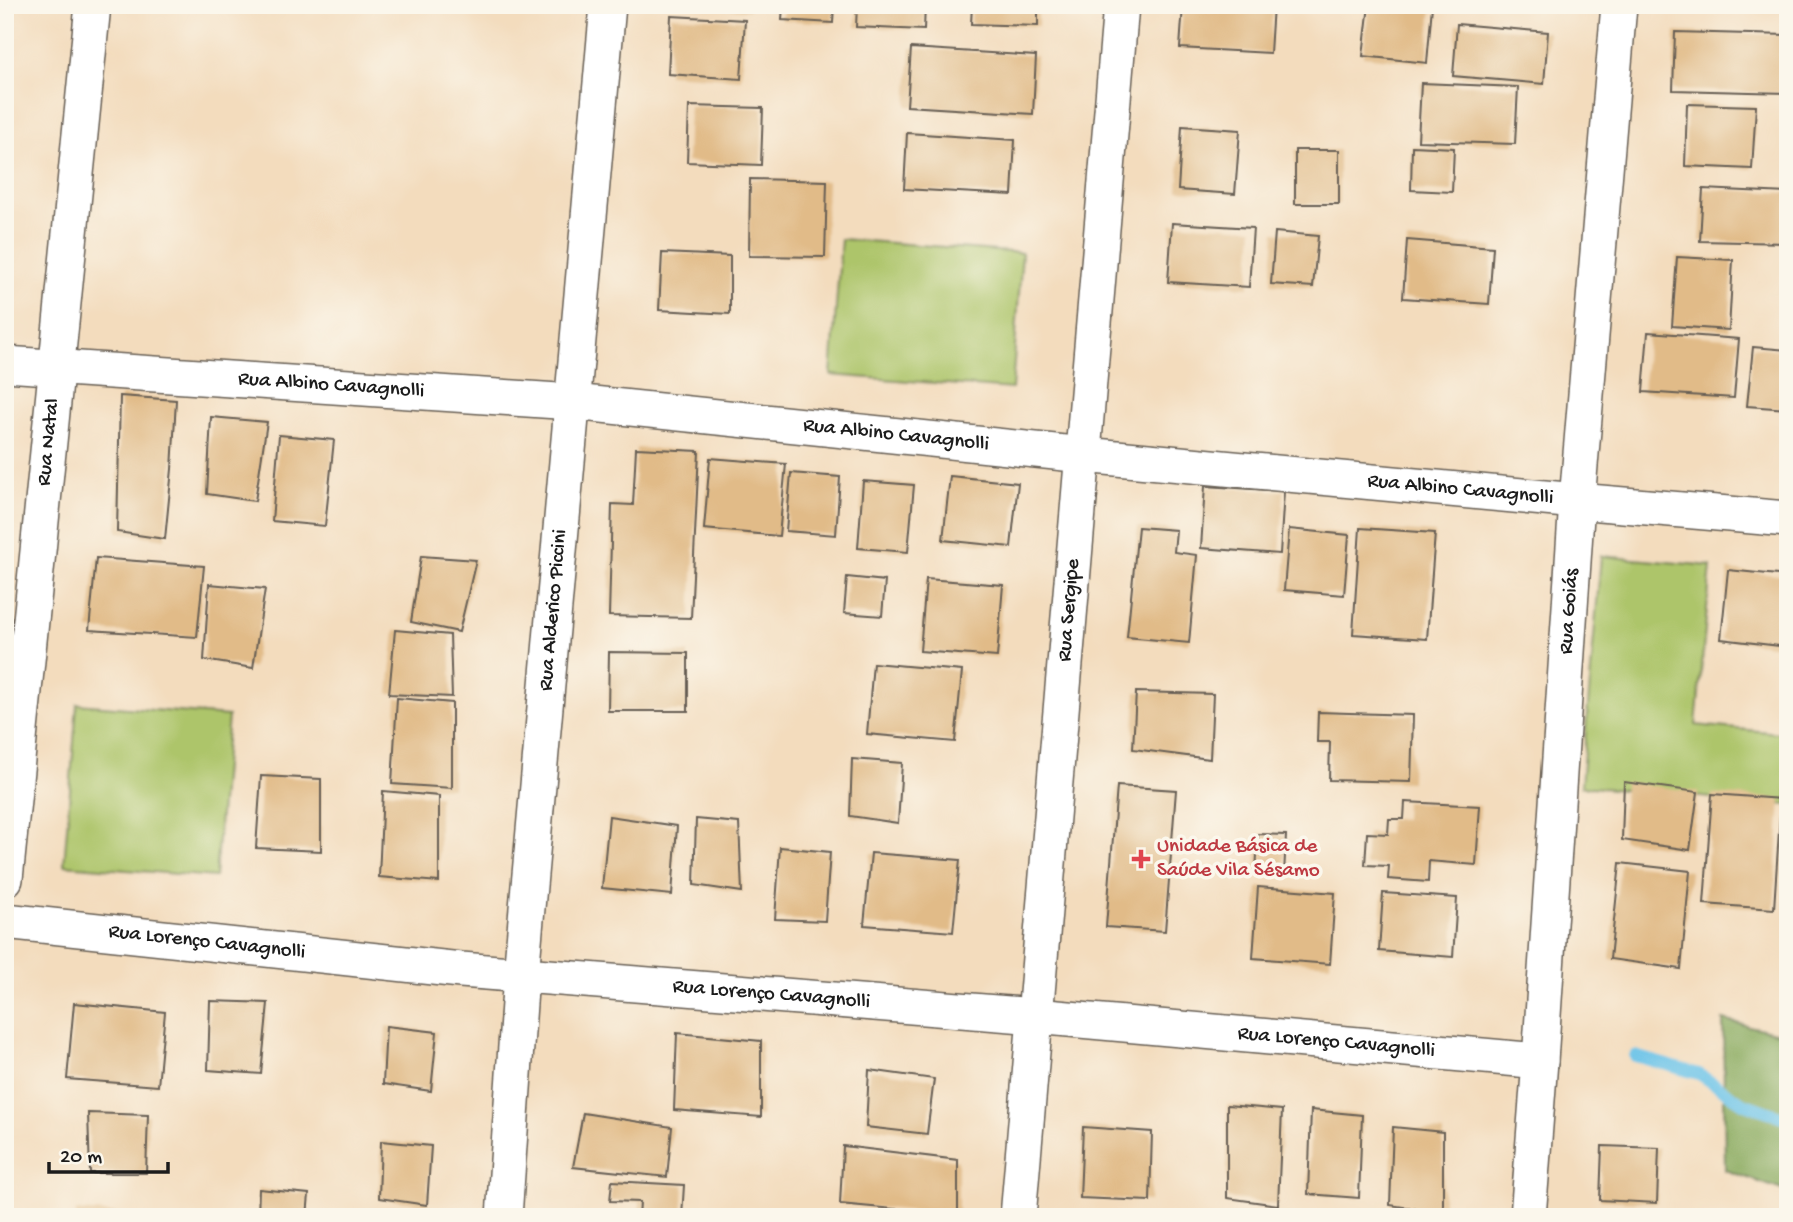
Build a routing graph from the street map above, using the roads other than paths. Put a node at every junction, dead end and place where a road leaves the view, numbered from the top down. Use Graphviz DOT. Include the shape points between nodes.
graph roads {
  1 [pos="93,5"];
  2 [pos="608,5"];
  3 [pos="1121,5"];
  4 [pos="1619,5"];
  5 [pos="5,363"];
  6 [pos="58,367"];
  7 [pos="573,402"];
  8 [pos="1084,455"];
  9 [pos="1577,501"];
  10 [pos="1788,519"];
  11 [pos="5,879"];
  12 [pos="5,921"];
  13 [pos="520,975"];
  14 [pos="1035,1016"];
  15 [pos="1540,1061"];
  16 [pos="504,1217"];
  17 [pos="1018,1217"];
  18 [pos="1528,1217"];
  1 -- 6 [label="street, Rua Natal"];
  2 -- 7 [label="street, Rua Alderico Piccini"];
  3 -- 8 [label="street, Rua Sergipe"];
  4 -- 9 [label="street, Rua Goiás"];
  5 -- 6 [label="street, Rua Albino Cavagnolli"];
  6 -- 7 [label="street, Rua Albino Cavagnolli"];
  6 -- 11 [label="street, Rua Natal"];
  7 -- 8 [label="street, Rua Albino Cavagnolli"];
  7 -- 13 [label="street, Rua Alderico Piccini"];
  8 -- 9 [label="street, Rua Albino Cavagnolli"];
  8 -- 14 [label="street, Rua Sergipe"];
  9 -- 10 [label="street, Rua Albino Cavagnolli"];
  9 -- 15 [label="street, Rua Goiás"];
  12 -- 13 [label="street, Rua Lorenço Cavagnolli"];
  13 -- 14 [label="street, Rua Lorenço Cavagnolli"];
  13 -- 16 [label="street, Rua Alderico Piccini"];
  14 -- 15 [label="street, Rua Lorenço Cavagnolli"];
  14 -- 17 [label="street, Rua Sergipe"];
  15 -- 18 [label="street, Rua Goiás"];
}
